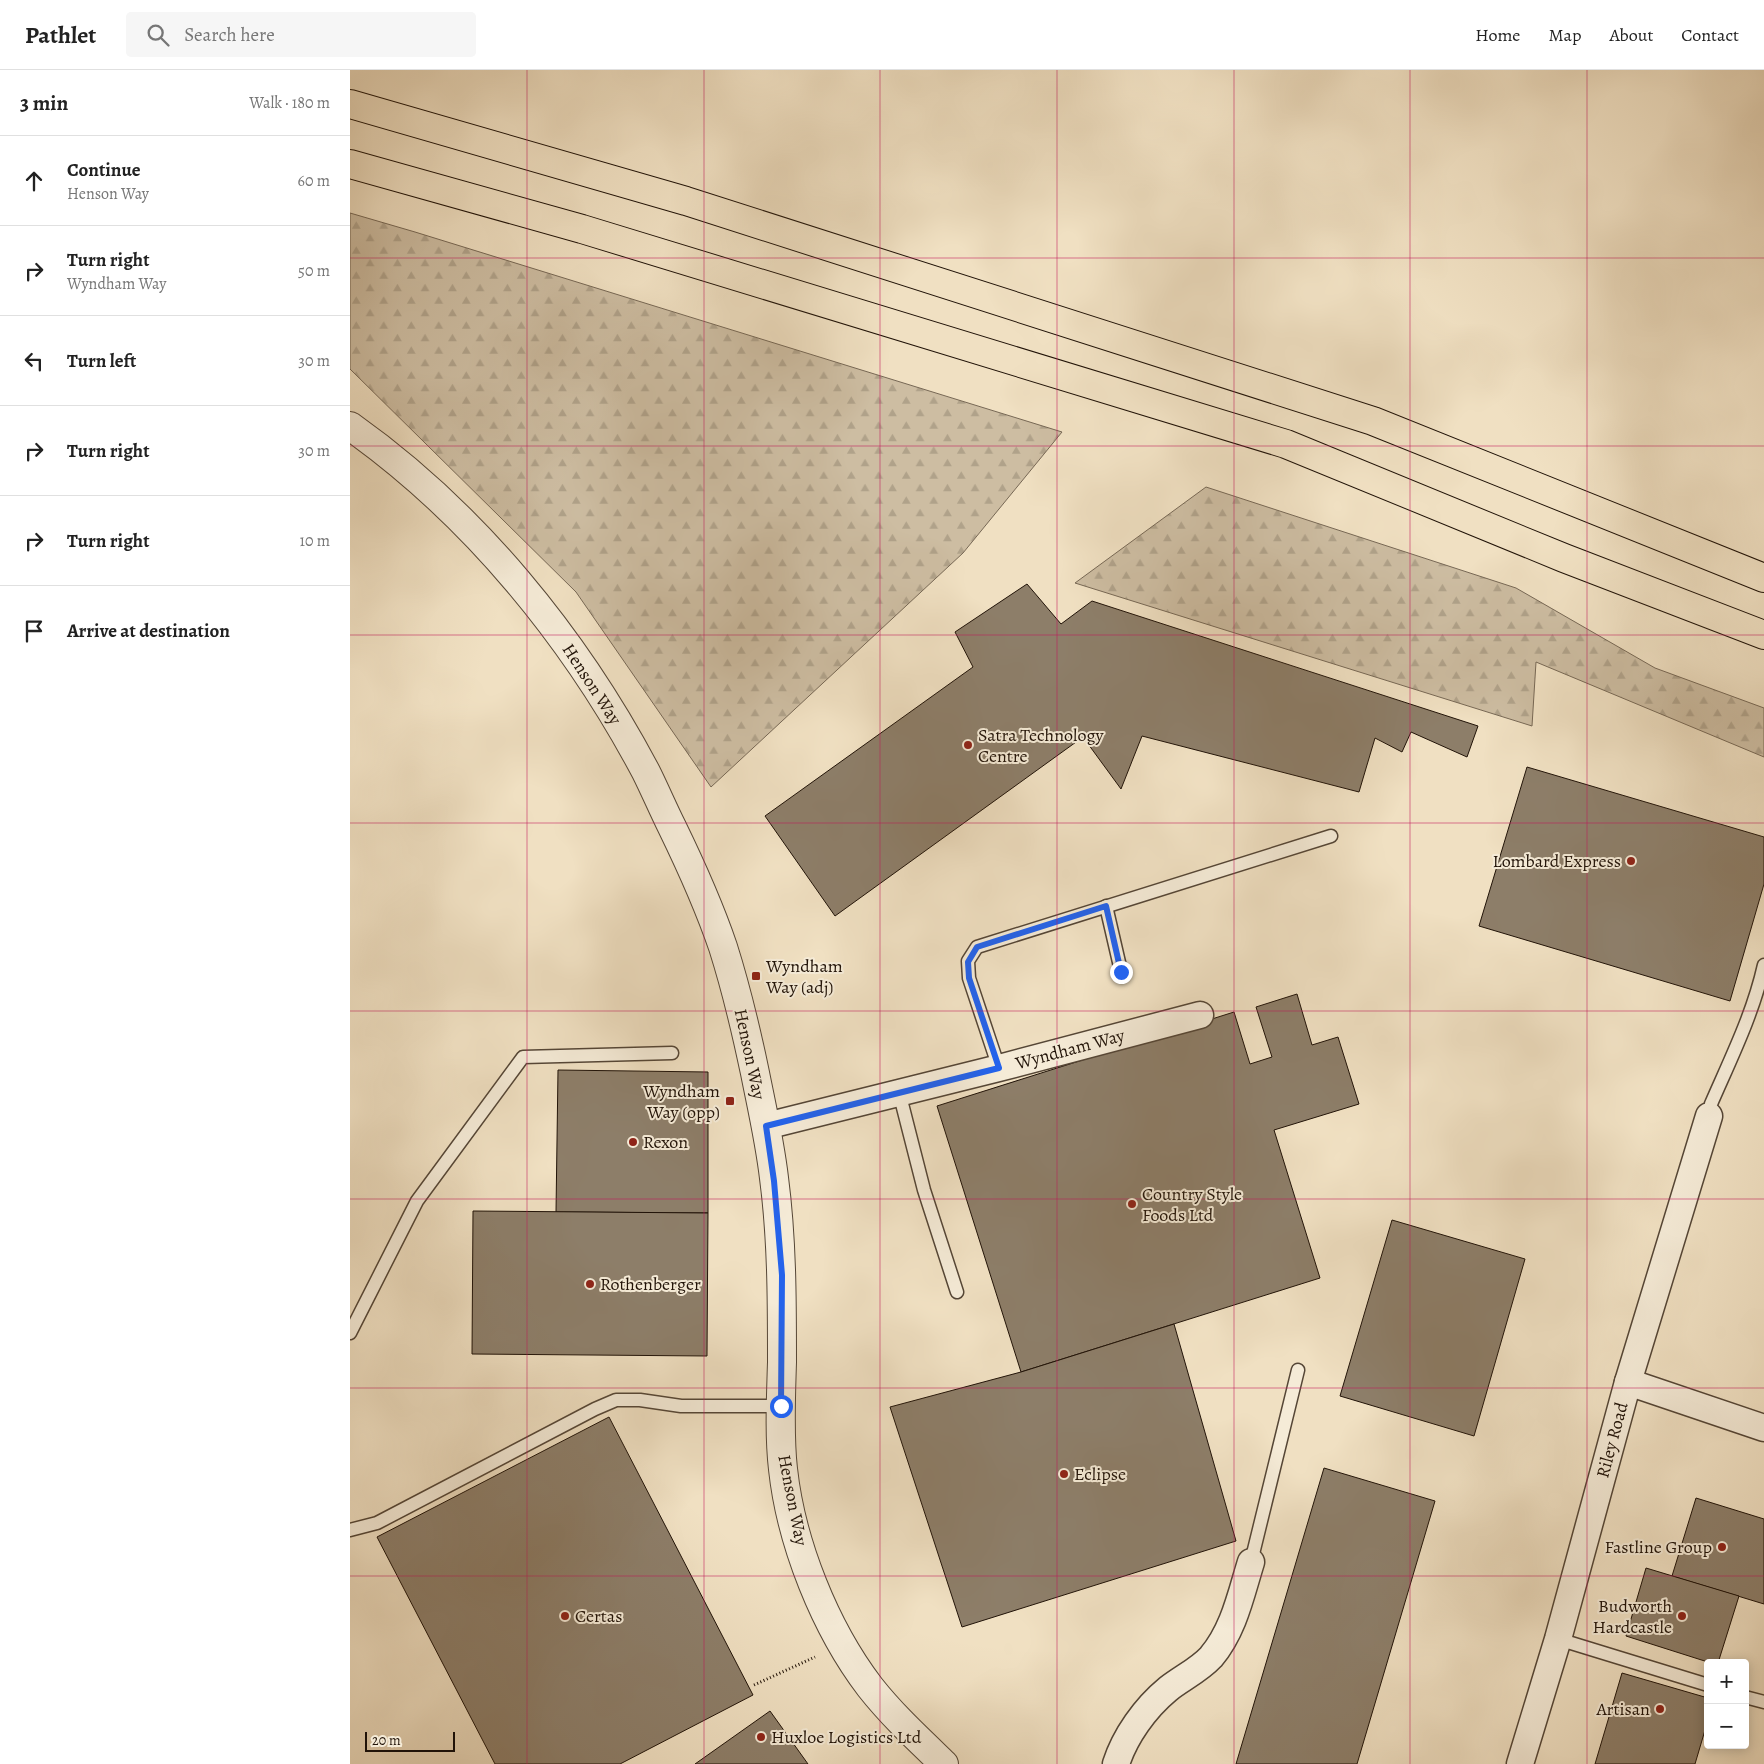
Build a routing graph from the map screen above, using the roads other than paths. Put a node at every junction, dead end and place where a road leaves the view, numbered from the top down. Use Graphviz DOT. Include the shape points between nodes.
graph roads {
  1 [pos="350,104"];
  2 [pos="350,164"];
  3 [pos="350,426"];
  4 [pos="1764,578"];
  5 [pos="1764,635"];
  6 [pos="1331,836"];
  7 [pos="1106,906"];
  8 [pos="1764,965"];
  9 [pos="1121,972"];
  10 [pos="1200,1016"];
  11 [pos="672,1053"];
  12 [pos="999,1068"];
  13 [pos="899,1092"];
  14 [pos="1709,1116"];
  15 [pos="766,1126"];
  16 [pos="957,1292"];
  17 [pos="350,1333"];
  18 [pos="1298,1370"];
  19 [pos="1628,1382"];
  20 [pos="781,1406"];
  21 [pos="1764,1428"];
  22 [pos="350,1530"];
  23 [pos="1251,1562"];
  24 [pos="1558,1639"];
  25 [pos="1704,1684"];
  26 [pos="1749,1697"];
  27 [pos="1764,1702"];
  28 [pos="944,1764"];
  29 [pos="1116,1764"];
  30 [pos="1520,1764"];
  1 -- 4 [label="highway" via="686,201 1374,421"];
  2 -- 5 [label="highway" via="582,229 1286,444 1564,558"];
  3 -- 15 [label="street, Henson Way" via="418,479 494,554 553,624 605,702 654,789 722,945 743,1014"];
  6 -- 7 [label="lane"];
  7 -- 9 [label="lane"];
  7 -- 12 [label="lane" via="977,947 968,962 969,978"];
  8 -- 14 [label="lane" via="1757,994 1711,1104"];
  10 -- 12 [label="street, Wyndham Way"];
  11 -- 17 [label="lane" via="523,1057 417,1200"];
  12 -- 13 [label="street, Wyndham Way"];
  13 -- 15 [label="street, Wyndham Way"];
  13 -- 16 [label="lane" via="924,1190"];
  14 -- 19 [label="street, Riley Road"];
  15 -- 20 [label="street, Henson Way" via="782,1275"];
  18 -- 23 [label="lane"];
  19 -- 21 [label="street"];
  19 -- 24 [label="street, Riley Road"];
  20 -- 22 [label="lane" via="681,1406 616,1400 377,1523"];
  20 -- 28 [label="street, Henson Way" via="783,1468 795,1532 811,1579 836,1634 869,1686"];
  23 -- 29 [label="street" via="1235,1614 1222,1642 1210,1658 1168,1690 1146,1712 1132,1731"];
  24 -- 25 [label="lane"];
  24 -- 30 [label="street, Riley Road"];
  26 -- 27 [label="lane"];
}
